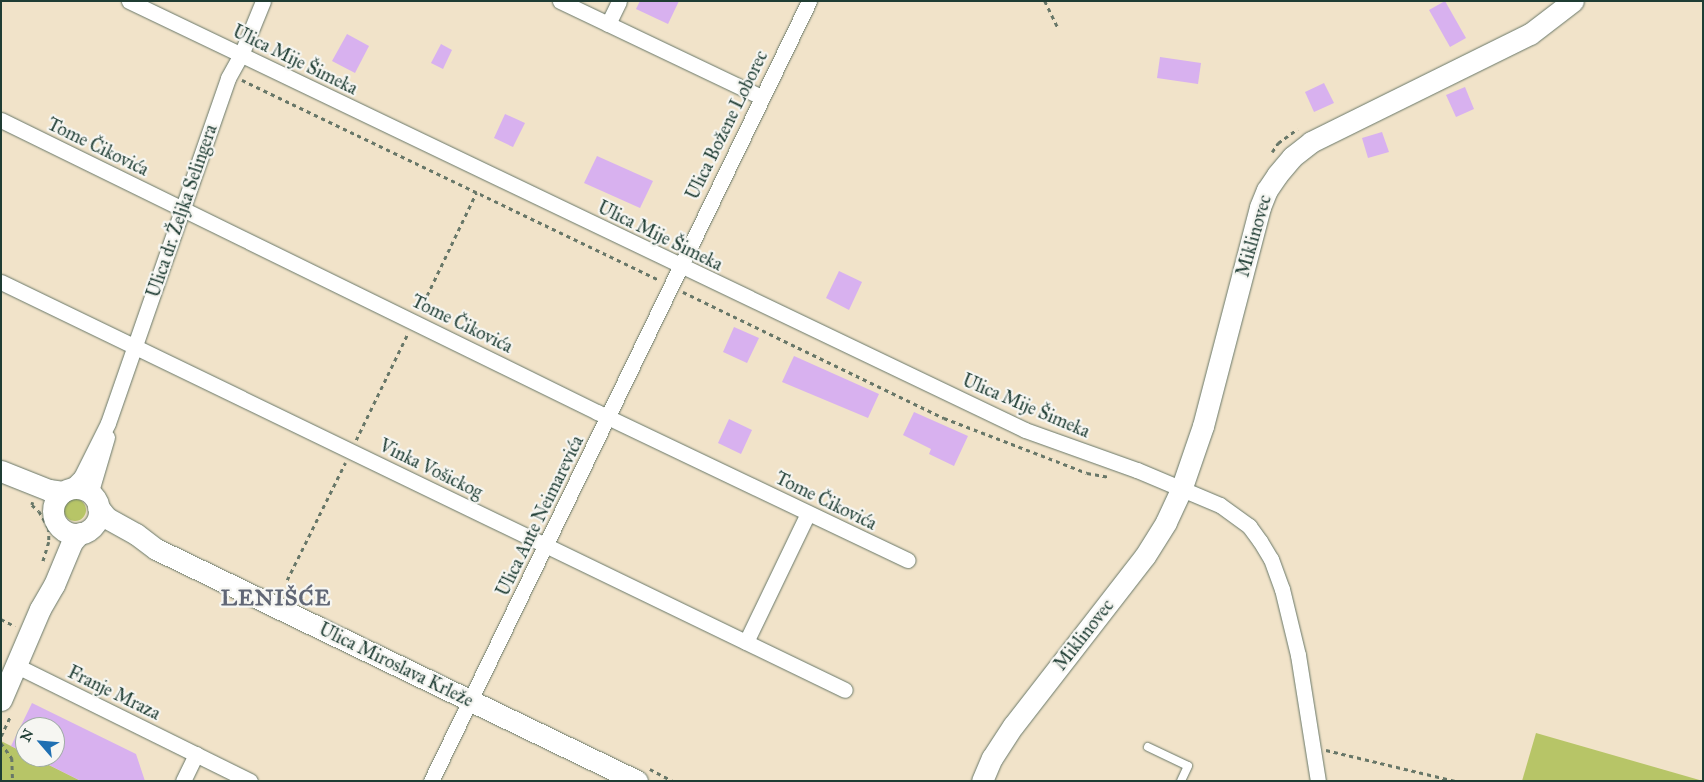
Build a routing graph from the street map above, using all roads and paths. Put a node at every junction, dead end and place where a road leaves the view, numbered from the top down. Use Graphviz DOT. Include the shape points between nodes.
graph roads {
  1 [pos="129,1"];
  2 [pos="263,1"];
  3 [pos="560,1"];
  4 [pos="619,1"];
  5 [pos="809,1"];
  6 [pos="1045,1"];
  7 [pos="1573,1"];
  8 [pos="608,24"];
  9 [pos="1058,28"];
  10 [pos="242,55"];
  11 [pos="242,80"];
  12 [pos="761,97"];
  13 [pos="1,120"];
  14 [pos="476,193"];
  15 [pos="182,209"];
  16 [pos="680,266"];
  17 [pos="1,282"];
  18 [pos="672,286"];
  19 [pos="414,321"];
  20 [pos="136,347"];
  21 [pos="608,417"];
  22 [pos="108,423"];
  23 [pos="1,471"];
  24 [pos="1114,477"];
  25 [pos="1,478"];
  26 [pos="1182,487"];
  27 [pos="36,497"];
  28 [pos="96,501"];
  29 [pos="61,504"];
  30 [pos="808,513"];
  31 [pos="85,531"];
  32 [pos="546,546"];
  33 [pos="156,549"];
  34 [pos="907,560"];
  35 [pos="41,570"];
  36 [pos="40,609"];
  37 [pos="1,620"];
  38 [pos="18,627"];
  39 [pos="746,642"];
  40 [pos="15,665"];
  41 [pos="845,690"];
  42 [pos="1,700"];
  43 [pos="470,701"];
  44 [pos="1,743"];
  45 [pos="1148,747"];
  46 [pos="1312,747"];
  47 [pos="196,754"];
  48 [pos="12,781"];
  49 [pos="183,781"];
  50 [pos="250,781"];
  51 [pos="431,781"];
  52 [pos="637,781"];
  53 [pos="982,781"];
  54 [pos="1181,781"];
  55 [pos="1318,781"];
  56 [pos="1455,781"];
  1 -- 10 [label="street, Ulica Mije Šimeka"];
  2 -- 10 [label="street, Ulica dr. Željka Selingera"];
  3 -- 8 [label="street"];
  4 -- 8 [label="street"];
  5 -- 12 [label="street, Ulica Božene Loborec"];
  6 -- 9 [label="path"];
  7 -- 26 [label="street, Miklinovec" via="1530,34 1310,142 1277,175 1260,206 1211,398"];
  8 -- 12 [label="street"];
  10 -- 15 [label="street, Ulica dr. Željka Selingera" via="228,78"];
  10 -- 16 [label="street, Ulica Mije Šimeka"];
  11 -- 14 [label="path"];
  12 -- 16 [label="street, Ulica Božene Loborec"];
  13 -- 15 [label="street, Tome Čikovića"];
  14 -- 18 [label="path"];
  14 -- 19 [label="path"];
  15 -- 19 [label="street, Tome Čikovića"];
  15 -- 20 [label="street, Ulica dr. Željka Selingera"];
  16 -- 18 [label="street, Ulica Ante Neimarevića"];
  16 -- 26 [label="street, Ulica Mije Šimeka" via="1025,430"];
  17 -- 20 [label="street, Vinka Vošickog"];
  18 -- 21 [label="street, Ulica Ante Neimarevića"];
  18 -- 24 [label="path" via="944,418 1087,472"];
  19 -- 21 [label="street, Tome Čikovića"];
  20 -- 22 [label="street, Ulica dr. Željka Selingera"];
  20 -- 32 [label="street, Vinka Vošickog"];
  21 -- 30 [label="street, Tome Čikovića"];
  21 -- 32 [label="street, Ulica Ante Neimarevića"];
  22 -- 28 [label="street, Ulica dr. Željka Selingera" via="106,445 94,480"];
  22 -- 29 [label="street, Ulica dr. Željka Selingera" via="81,477"];
  23 -- 29 [label="street" via="49,490"];
  25 -- 27 [label="street"];
  26 -- 46 [label="street" via="1220,505 1249,526 1271,559 1292,622"];
  26 -- 53 [label="street, Miklinovec" via="1145,556 1013,726 992,758"];
  27 -- 29 [label="street"];
  27 -- 35 [label="path" via="32,505 49,528 49,542"];
  28 -- 29 [label="street" via="82,489"];
  28 -- 31 [label="street" via="97,518"];
  28 -- 33 [label="street, Ulica Miroslava Krleže" via="107,518"];
  29 -- 31 [label="street" via="67,532"];
  29 -- 36 [label="street" via="57,550"];
  30 -- 34 [label="street, Tome Čikovića"];
  30 -- 39 [label="street"];
  31 -- 33 [label="street, Ulica Miroslava Krleže" via="111,534 130,543"];
  31 -- 36 [label="street" via="72,542"];
  32 -- 39 [label="street, Vinka Vošickog"];
  32 -- 43 [label="street, Ulica Ante Neimarevića"];
  33 -- 43 [label="street, Ulica Miroslava Krleže"];
  36 -- 40 [label="street"];
  37 -- 38 [label="path"];
  39 -- 41 [label="street, Vinka Vošickog"];
  40 -- 42 [label="street"];
  40 -- 47 [label="street, Franje Mraza"];
  43 -- 51 [label="street, Ulica Ante Neimarevića"];
  43 -- 52 [label="street, Ulica Miroslava Krleže"];
  44 -- 48 [label="path" via="12,758"];
  45 -- 54 [label="lane" via="1188,766"];
  46 -- 55 [label="street"];
  46 -- 56 [label="path"];
  47 -- 49 [label="street"];
  47 -- 50 [label="street, Franje Mraza"];
}
